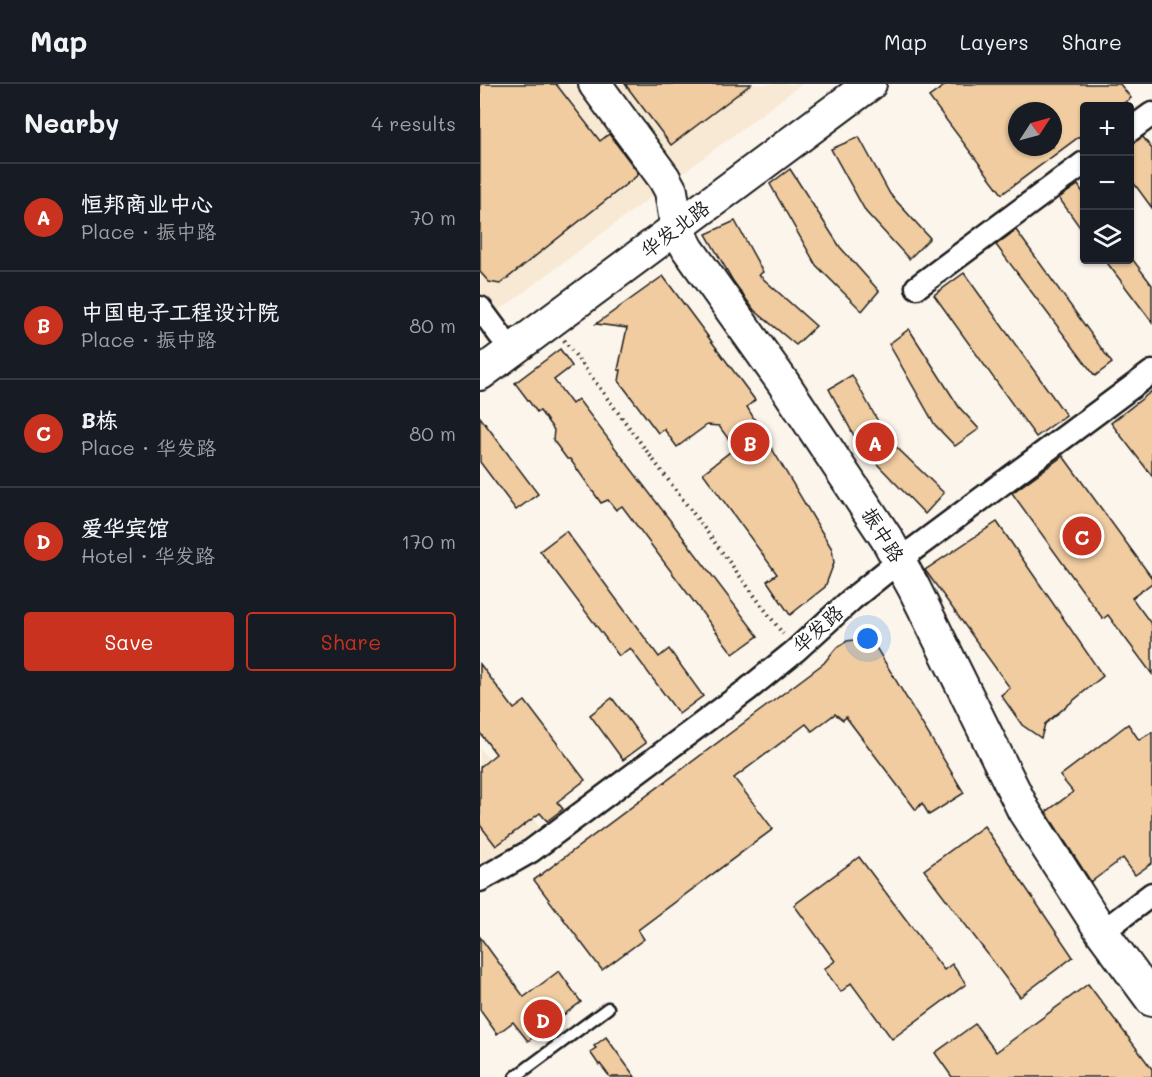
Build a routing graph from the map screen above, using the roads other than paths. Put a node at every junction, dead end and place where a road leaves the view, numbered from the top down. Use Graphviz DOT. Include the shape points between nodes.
graph roads {
  1 [pos="595,84"];
  2 [pos="834,84"];
  3 [pos="870,84"];
  4 [pos="1152,114"];
  5 [pos="1134,127"];
  6 [pos="1080,166"];
  7 [pos="675,216"];
  8 [pos="917,287"];
  9 [pos="480,308"];
  10 [pos="490,343"];
  11 [pos="1152,372"];
  12 [pos="480,374"];
  13 [pos="900,561"];
  14 [pos="480,880"];
  15 [pos="1152,894"];
  16 [pos="1102,932"];
  17 [pos="1152,1000"];
  18 [pos="608,1008"];
  19 [pos="515,1077"];
  1 -- 7 [label="street, 振中路" via="664,178 671,191"];
  2 -- 7 [label="street, 华发北路"];
  3 -- 7 [label="street, 华发北路"];
  4 -- 5 [label="street"];
  6 -- 8 [label="street"];
  7 -- 10 [label="street, 华发北路"];
  7 -- 12 [label="street, 华发北路" via="550,322"];
  7 -- 13 [label="street, 振中路" via="688,249 782,381"];
  9 -- 10 [label="street"];
  11 -- 13 [label="street, 华发路"];
  13 -- 14 [label="street, 华发路" via="747,690 531,851"];
  13 -- 16 [label="street, 振中路" via="1019,801"];
  15 -- 16 [label="street"];
  16 -- 17 [label="street, 振中路"];
  18 -- 19 [label="lane"];
}
